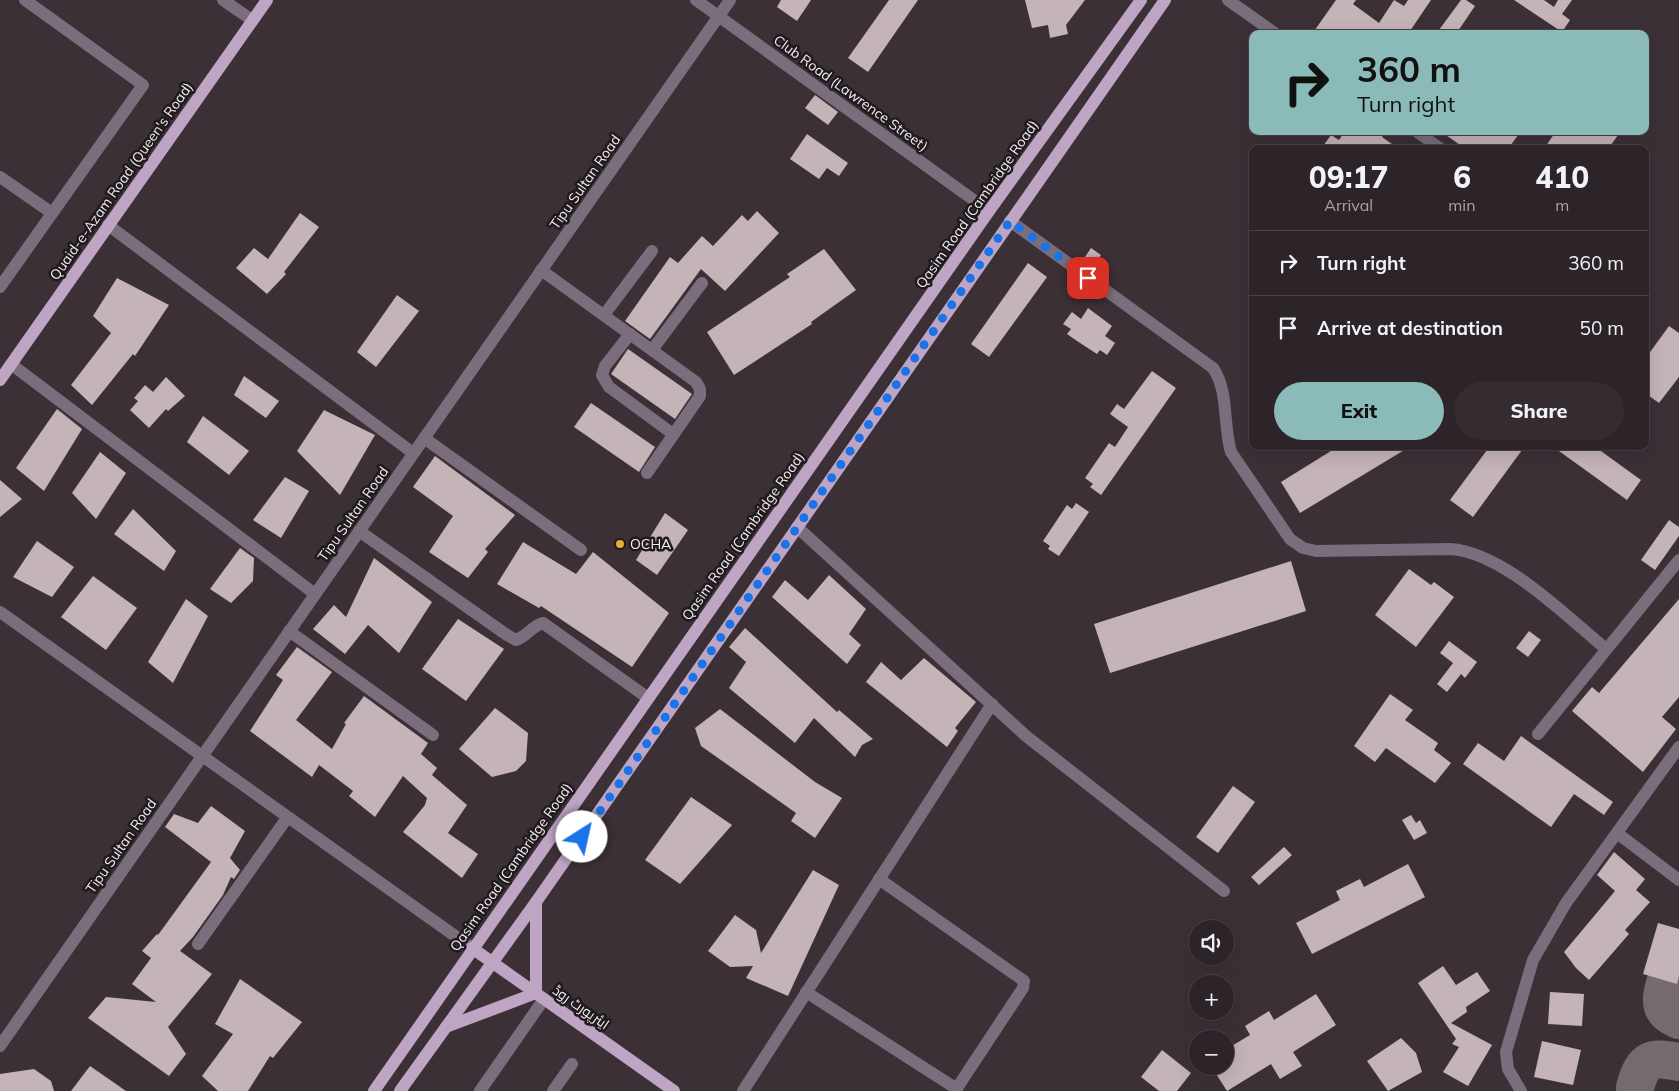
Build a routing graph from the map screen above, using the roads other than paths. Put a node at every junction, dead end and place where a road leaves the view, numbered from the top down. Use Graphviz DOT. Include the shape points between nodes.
graph roads {
  1 [pos="26,0"];
  2 [pos="223,0"];
  3 [pos="267,0"];
  4 [pos="696,0"];
  5 [pos="730,0"];
  6 [pos="1141,0"];
  7 [pos="1165,0"];
  8 [pos="1228,0"];
  9 [pos="719,16"];
  10 [pos="252,20"];
  11 [pos="1270,30"];
  12 [pos="1422,135"];
  13 [pos="1435,145"];
  14 [pos="0,177"];
  15 [pos="989,211"];
  16 [pos="52,213"];
  17 [pos="1010,221"];
  18 [pos="108,225"];
  19 [pos="652,251"];
  20 [pos="542,270"];
  21 [pos="702,283"];
  22 [pos="0,287"];
  23 [pos="604,315"];
  24 [pos="630,334"];
  25 [pos="652,350"];
  26 [pos="11,364"];
  27 [pos="0,380"];
  28 [pos="673,434"];
  29 [pos="424,438"];
  30 [pos="413,453"];
  31 [pos="646,473"];
  32 [pos="797,527"];
  33 [pos="359,531"];
  34 [pos="581,550"];
  35 [pos="1679,560"];
  36 [pos="315,594"];
  37 [pos="0,612"];
  38 [pos="289,631"];
  39 [pos="1606,649"];
  40 [pos="648,698"];
  41 [pos="992,704"];
  42 [pos="1538,734"];
  43 [pos="433,735"];
  44 [pos="1679,747"];
  45 [pos="201,757"];
  46 [pos="288,818"];
  47 [pos="1617,833"];
  48 [pos="879,879"];
  49 [pos="1679,880"];
  50 [pos="1224,891"];
  51 [pos="536,902"];
  52 [pos="198,944"];
  53 [pos="472,948"];
  54 [pos="492,962"];
  55 [pos="806,992"];
  56 [pos="540,996"];
  57 [pos="446,1027"];
  58 [pos="0,1046"];
  59 [pos="572,1064"];
  60 [pos="956,1090"];
  61 [pos="374,1091"];
  62 [pos="400,1091"];
  63 [pos="480,1091"];
  64 [pos="553,1091"];
  65 [pos="674,1091"];
  66 [pos="743,1091"];
  67 [pos="1521,1091"];
  1 -- 16 [label="street" via="143,85"];
  2 -- 10 [label="street"];
  3 -- 10 [label="main road, Quaid-e-Azam Road (Queen's Road)"];
  4 -- 9 [label="street, Club Road (Lawrence Street)"];
  5 -- 9 [label="street, Tipu Sultan Road"];
  6 -- 15 [label="main road, Qasim Road (Cambridge Road)"];
  7 -- 17 [label="main road"];
  8 -- 11 [label="street"];
  9 -- 15 [label="street, Club Road (Lawrence Street)"];
  9 -- 20 [label="street, Tipu Sultan Road"];
  10 -- 18 [label="main road, Quaid-e-Azam Road (Queen's Road)"];
  12 -- 13 [label="street"];
  14 -- 16 [label="street"];
  15 -- 40 [label="main road, Qasim Road (Cambridge Road)"];
  16 -- 22 [label="street"];
  17 -- 32 [label="main road"];
  17 -- 39 [label="street" via="1214,368 1220,378 1231,452 1290,539 1303,548 1316,551 1450,549 1485,557 1507,569"];
  18 -- 26 [label="main road, Quaid-e-Azam Road (Queen's Road)"];
  18 -- 30 [label="street"];
  19 -- 23 [label="street"];
  20 -- 23 [label="street"];
  20 -- 29 [label="street, Tipu Sultan Road"];
  21 -- 25 [label="street"];
  23 -- 24 [label="street"];
  24 -- 25 [label="street"];
  24 -- 28 [label="street" via="605,366 602,375 609,387"];
  25 -- 28 [label="street" via="696,382 700,389 700,396"];
  26 -- 27 [label="main road, Quaid-e-Azam Road (Queen's Road)"];
  26 -- 36 [label="street"];
  28 -- 31 [label="street"];
  29 -- 30 [label="street, Tipu Sultan Road"];
  29 -- 34 [label="street"];
  30 -- 33 [label="street, Tipu Sultan Road"];
  32 -- 41 [label="street"];
  32 -- 51 [label="main road"];
  33 -- 36 [label="street, Tipu Sultan Road"];
  33 -- 40 [label="street" via="507,635 516,640 523,638 536,625 543,623"];
  35 -- 39 [label="street"];
  36 -- 38 [label="street, Tipu Sultan Road"];
  37 -- 45 [label="street"];
  38 -- 43 [label="street"];
  38 -- 45 [label="street, Tipu Sultan Road"];
  39 -- 42 [label="street"];
  40 -- 53 [label="main road, Qasim Road (Cambridge Road)"];
  41 -- 48 [label="street"];
  41 -- 50 [label="street" via="1026,736"];
  44 -- 47 [label="street"];
  45 -- 46 [label="street"];
  45 -- 58 [label="street, Tipu Sultan Road"];
  46 -- 52 [label="street"];
  46 -- 53 [label="street"];
  47 -- 49 [label="street"];
  47 -- 67 [label="street" via="1566,903 1533,960 1506,1052 1508,1069"];
  48 -- 55 [label="street"];
  48 -- 60 [label="street" via="1024,982"];
  51 -- 54 [label="main road"];
  51 -- 56 [label="main road"];
  53 -- 54 [label="main road, ایئرپورٹ روڈ"];
  53 -- 61 [label="main road, Qasim Road (Cambridge Road)"];
  54 -- 56 [label="main road, ایئرپورٹ روڈ"];
  54 -- 57 [label="main road"];
  55 -- 60 [label="street"];
  55 -- 66 [label="street"];
  56 -- 57 [label="main road"];
  56 -- 63 [label="street"];
  56 -- 65 [label="main road, ایئرپورٹ روڈ"];
  57 -- 62 [label="main road"];
  59 -- 64 [label="street"];
}
